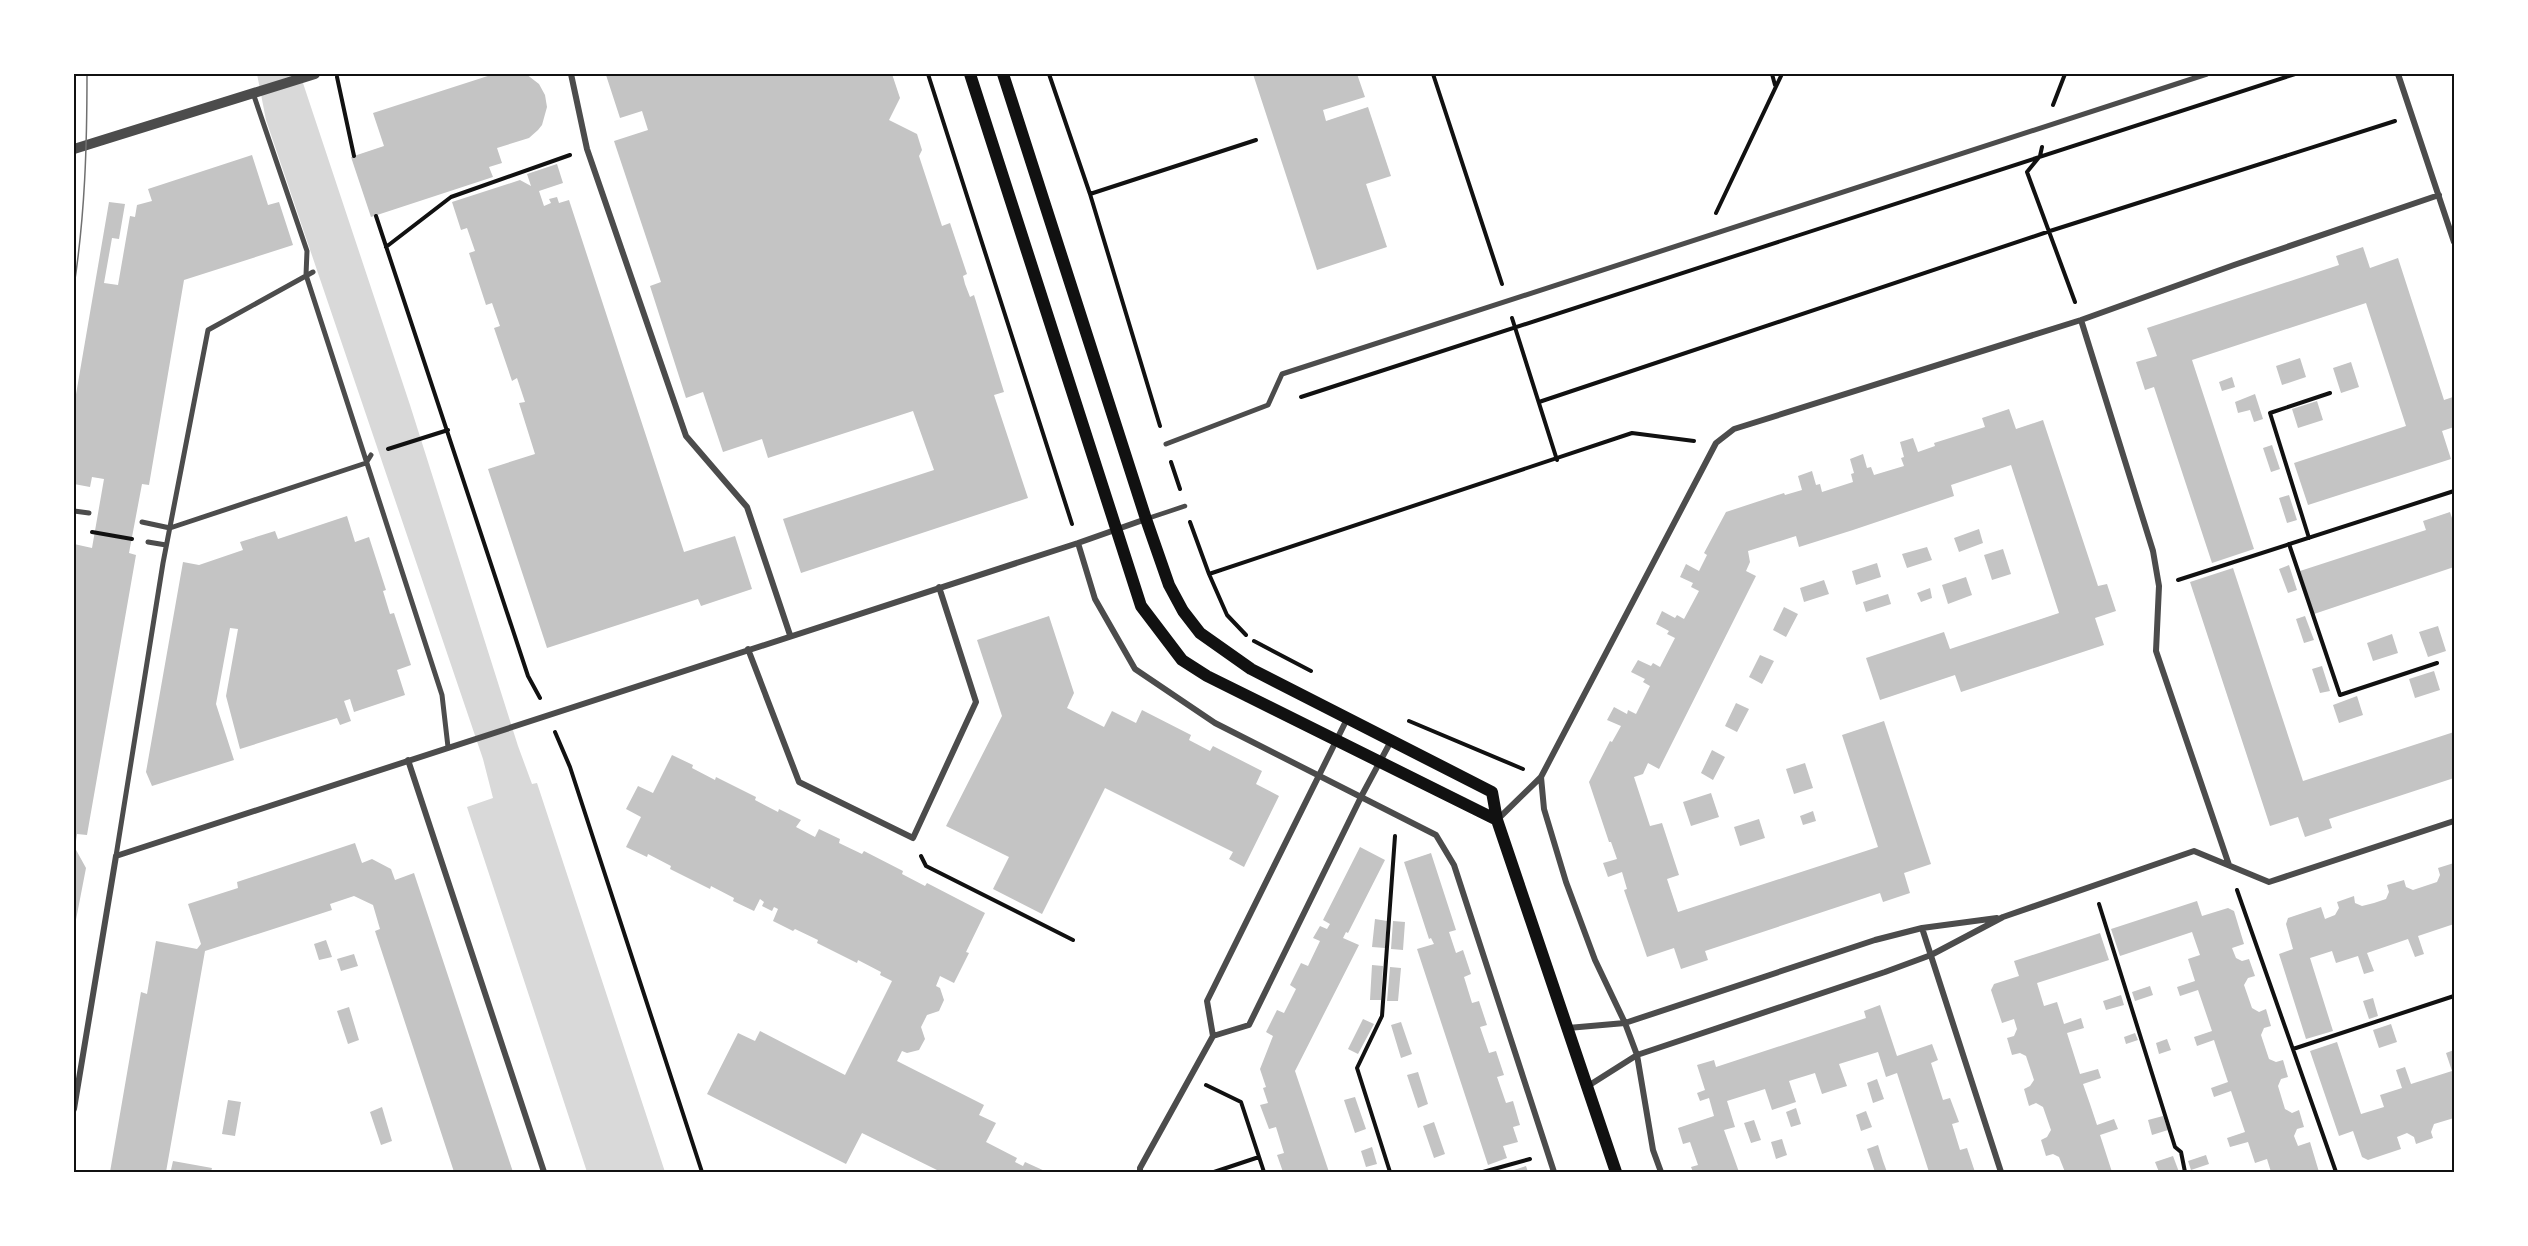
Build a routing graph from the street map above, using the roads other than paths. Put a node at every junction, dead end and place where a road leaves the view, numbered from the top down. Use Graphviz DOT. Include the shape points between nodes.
graph roads {
  1 [pos="315,74"];
  2 [pos="570,74"];
  3 [pos="970,74"];
  4 [pos="1003,74"];
  5 [pos="2207,74"];
  6 [pos="2398,74"];
  7 [pos="253,93"];
  8 [pos="74,149"];
  9 [pos="2439,195"];
  10 [pos="2454,242"];
  11 [pos="310,273"];
  12 [pos="2081,320"];
  13 [pos="1166,444"];
  14 [pos="371,455"];
  15 [pos="366,463"];
  16 [pos="1185,507"];
  17 [pos="74,511"];
  18 [pos="88,513"];
  19 [pos="1146,519"];
  20 [pos="142,522"];
  21 [pos="170,528"];
  22 [pos="1116,529"];
  23 [pos="148,542"];
  24 [pos="1078,543"];
  25 [pos="166,545"];
  26 [pos="939,587"];
  27 [pos="790,635"];
  28 [pos="748,649"];
  29 [pos="1347,719"];
  30 [pos="1336,740"];
  31 [pos="1391,741"];
  32 [pos="448,747"];
  33 [pos="408,760"];
  34 [pos="1380,761"];
  35 [pos="1319,776"];
  36 [pos="1541,777"];
  37 [pos="1362,795"];
  38 [pos="1497,820"];
  39 [pos="2454,821"];
  40 [pos="116,856"];
  41 [pos="2229,865"];
  42 [pos="2003,917"];
  43 [pos="1922,928"];
  44 [pos="1931,955"];
  45 [pos="1625,1023"];
  46 [pos="1568,1028"];
  47 [pos="1213,1036"];
  48 [pos="1637,1055"];
  49 [pos="1588,1086"];
  50 [pos="74,1110"];
  51 [pos="544,1173"];
  52 [pos="1140,1173"];
  53 [pos="1554,1173"];
  54 [pos="1616,1173"];
  55 [pos="1661,1173"];
  56 [pos="2001,1173"];
  1 -- 7 [label="street"];
  2 -- 27 [label="street" via="587,149 686,436 747,507"];
  3 -- 22 [label="main road"];
  4 -- 19 [label="main road"];
  5 -- 13 [label="street" via="1282,374 1268,405"];
  6 -- 9 [label="street"];
  7 -- 8 [label="street"];
  7 -- 11 [label="street" via="307,251"];
  9 -- 10 [label="street"];
  9 -- 12 [label="street"];
  11 -- 15 [label="street"];
  11 -- 21 [label="street" via="208,330"];
  12 -- 36 [label="street" via="1734,429 1716,443"];
  12 -- 41 [label="street" via="2153,551 2159,586 2156,651"];
  14 -- 15 [label="street"];
  15 -- 21 [label="street"];
  15 -- 32 [label="street" via="442,695"];
  16 -- 19 [label="lane"];
  17 -- 18 [label="street"];
  19 -- 22 [label="street"];
  19 -- 29 [label="main road" via="1169,585 1200,633 1251,669"];
  20 -- 21 [label="street"];
  21 -- 25 [label="street"];
  22 -- 24 [label="street"];
  22 -- 30 [label="main road" via="1142,606 1182,660 1236,692"];
  23 -- 25 [label="street"];
  24 -- 26 [label="street"];
  24 -- 35 [label="street" via="1095,598 1135,669 1215,723"];
  25 -- 40 [label="street"];
  26 -- 27 [label="street"];
  26 -- 28 [label="street" via="976,702 913,838 799,782"];
  27 -- 28 [label="street"];
  28 -- 32 [label="street"];
  29 -- 30 [label="street"];
  29 -- 31 [label="main road"];
  30 -- 34 [label="main road"];
  30 -- 35 [label="street"];
  31 -- 34 [label="street"];
  31 -- 38 [label="main road" via="1492,792"];
  32 -- 33 [label="street"];
  33 -- 40 [label="street"];
  33 -- 51 [label="street"];
  34 -- 37 [label="street"];
  34 -- 38 [label="main road"];
  35 -- 37 [label="street"];
  35 -- 47 [label="street" via="1208,1001"];
  36 -- 38 [label="street"];
  36 -- 45 [label="street" via="1544,809 1566,882 1595,960"];
  37 -- 47 [label="street" via="1249,1026"];
  37 -- 53 [label="street" via="1436,834 1454,865"];
  38 -- 46 [label="main road"];
  39 -- 41 [label="street" via="2269,882"];
  40 -- 50 [label="street"];
  41 -- 42 [label="street" via="2194,851"];
  42 -- 43 [label="street"];
  42 -- 44 [label="street"];
  43 -- 44 [label="street"];
  43 -- 45 [label="street"];
  44 -- 48 [label="street"];
  44 -- 56 [label="street"];
  45 -- 46 [label="street"];
  45 -- 48 [label="street"];
  46 -- 49 [label="main road"];
  47 -- 52 [label="street"];
  48 -- 49 [label="street"];
  48 -- 55 [label="street" via="1653,1150"];
  49 -- 54 [label="main road"];
}
